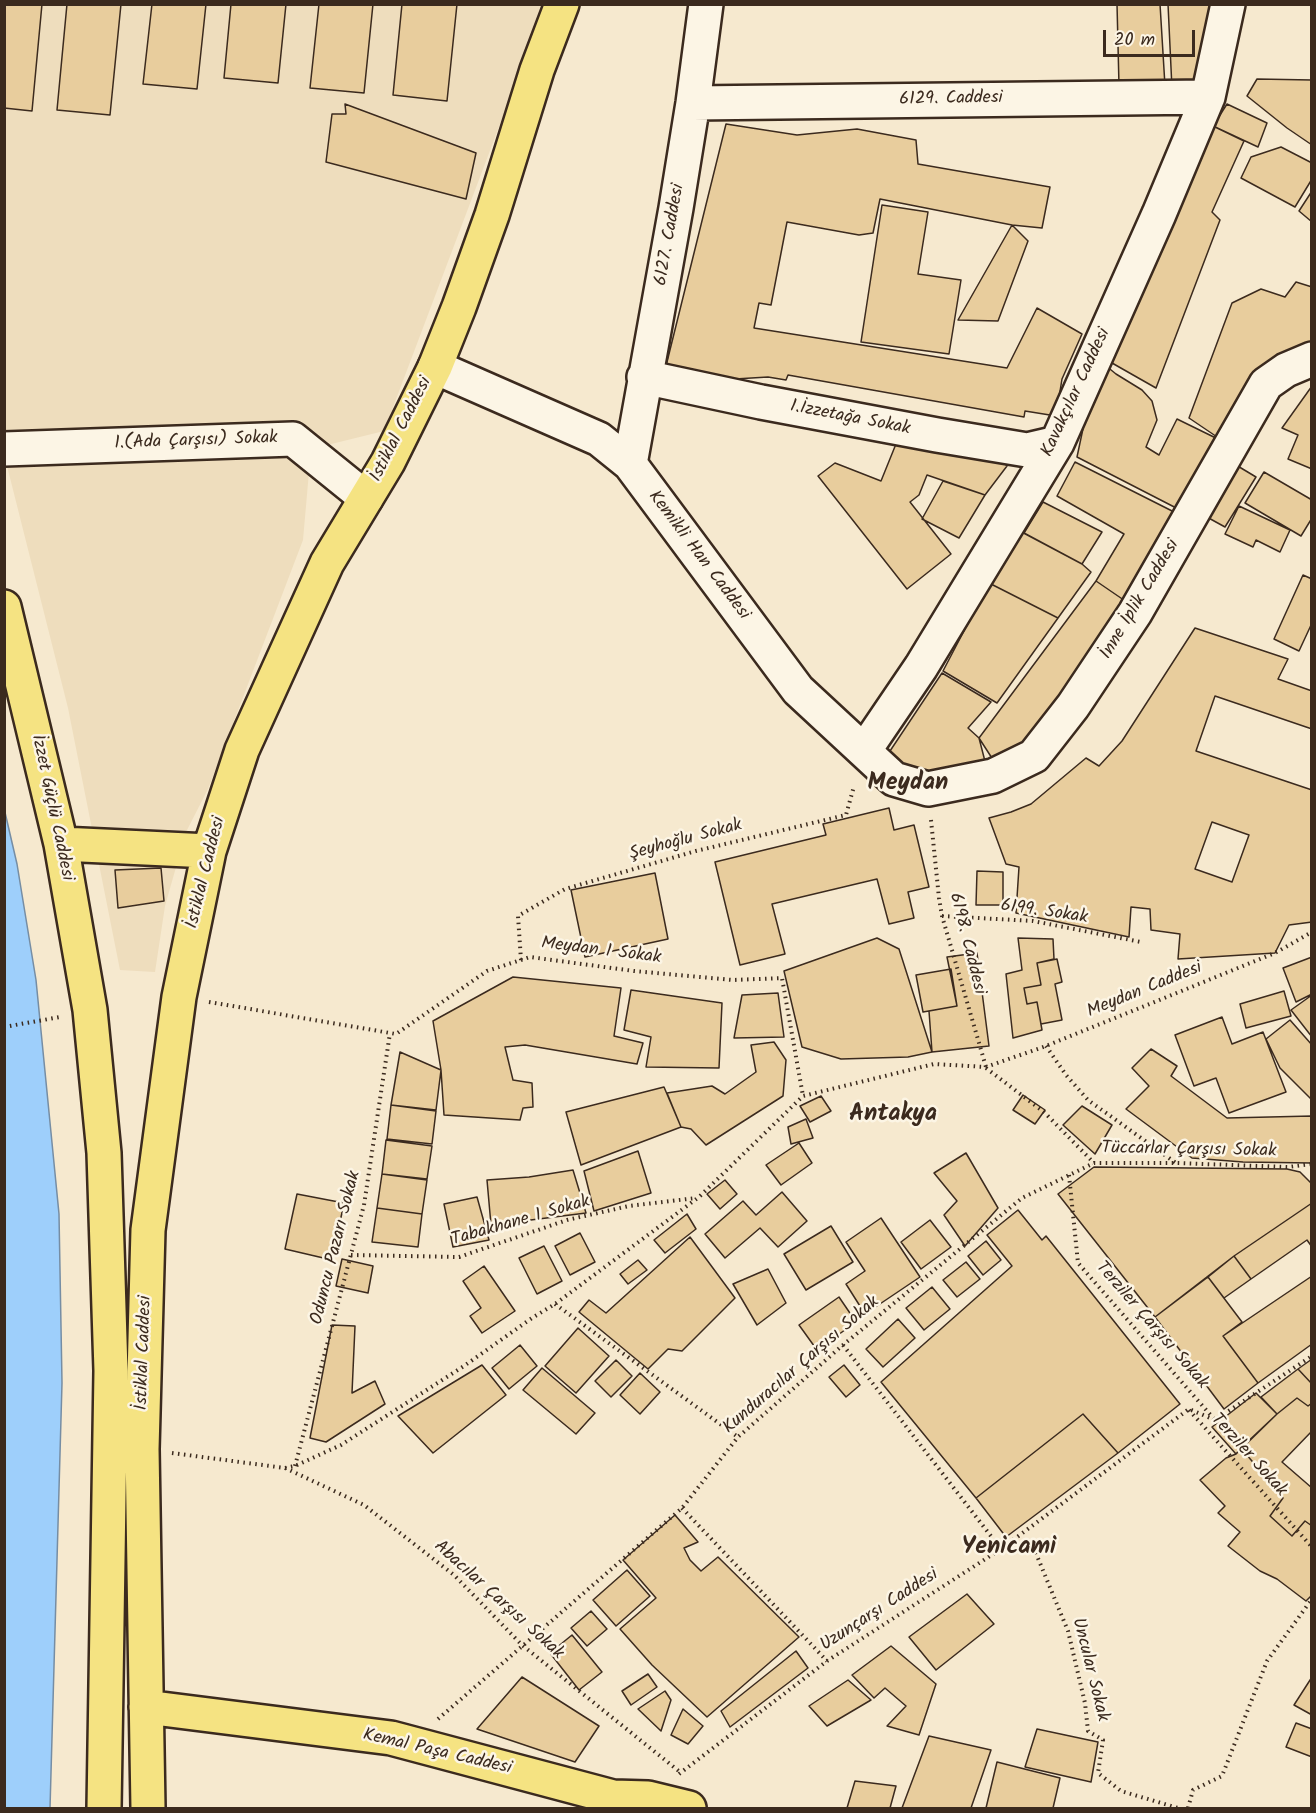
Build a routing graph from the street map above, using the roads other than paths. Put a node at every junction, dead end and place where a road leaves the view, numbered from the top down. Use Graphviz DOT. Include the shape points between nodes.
graph roads {
  1 [pos="562,4"];
  2 [pos="706,4"];
  3 [pos="1228,4"];
  4 [pos="1208,97"];
  5 [pos="693,103"];
  6 [pos="1311,359"];
  7 [pos="435,368"];
  8 [pos="644,377"];
  9 [pos="1057,443"];
  10 [pos="4,448"];
  11 [pos="630,464"];
  12 [pos="366,498"];
  13 [pos="4,607"];
  14 [pos="864,751"];
  15 [pos="928,789"];
  16 [pos="60,844"];
  17 [pos="209,851"];
  18 [pos="90,1010"];
  19 [pos="146,1707"];
  20 [pos="104,1809"];
  21 [pos="148,1809"];
  22 [pos="689,1809"];
  1 -- 7 [label="main road, İstiklal Caddesi" via="492,215"];
  2 -- 5 [label="street, 6127. Caddesi"];
  3 -- 4 [label="street, Kavakçılar Caddesi"];
  4 -- 5 [label="street, 6129. Caddesi"];
  4 -- 9 [label="street, Kavakçılar Caddesi"];
  5 -- 8 [label="street, 6127. Caddesi"];
  6 -- 15 [label="street, İnne İplik Caddesi" via="1266,384 1135,613 1073,706 1034,756 993,776"];
  7 -- 11 [label="street, Kemikli Han Caddesi" via="599,439"];
  7 -- 12 [label="main road, İstiklal Caddesi"];
  8 -- 9 [label="street, 1.İzzetağa Sokak" via="1027,450"];
  8 -- 11 [label="street, 6127. Caddesi"];
  9 -- 14 [label="street, Kavakçılar Caddesi" via="921,667"];
  10 -- 12 [label="street, 1.(Ada Çarşısı) Sokak" via="293,439"];
  11 -- 14 [label="street, Kemikli Han Caddesi" via="798,690"];
  12 -- 17 [label="main road, İstiklal Caddesi" via="327,563 242,750"];
  13 -- 16 [label="main road, İzzet Güçlü Caddesi"];
  14 -- 15 [label="street, Kemikli Han Caddesi" via="894,779"];
  16 -- 17 [label="main road"];
  16 -- 18 [label="main road, İzzet Güçlü Caddesi"];
  17 -- 19 [label="main road, İstiklal Caddesi" via="179,997 148,1230 142,1449"];
  18 -- 20 [label="main road, İstiklal Caddesi" via="104,1153 111,1371"];
  19 -- 21 [label="main road, İstiklal Caddesi"];
  19 -- 22 [label="main road, Kemal Paşa Caddesi" via="391,1738 613,1797 648,1798"];
}
